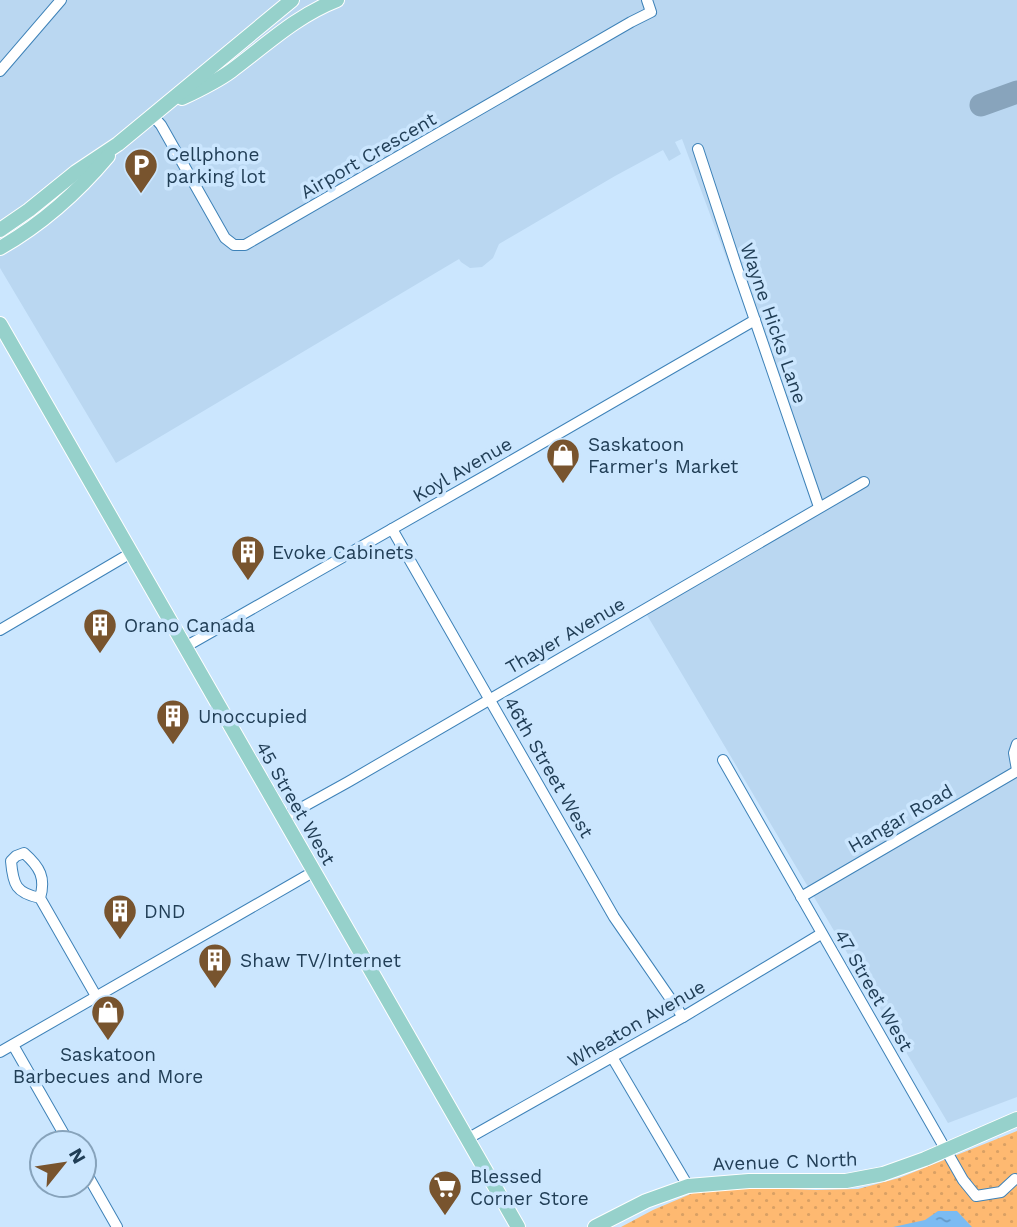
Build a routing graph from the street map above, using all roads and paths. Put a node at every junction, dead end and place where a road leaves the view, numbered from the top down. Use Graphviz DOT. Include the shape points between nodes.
graph roads {
  1 [pos="61,0"];
  2 [pos="292,0"];
  3 [pos="337,0"];
  4 [pos="647,0"];
  5 [pos="0,71"];
  6 [pos="156,113"];
  7 [pos="118,144"];
  8 [pos="698,149"];
  9 [pos="0,230"];
  10 [pos="15,239"];
  11 [pos="0,248"];
  12 [pos="0,260"];
  13 [pos="755,320"];
  14 [pos="0,324"];
  15 [pos="863,482"];
  16 [pos="819,507"];
  17 [pos="392,529"];
  18 [pos="131,554"];
  19 [pos="0,630"];
  20 [pos="185,647"];
  21 [pos="489,699"];
  22 [pos="1016,750"];
  23 [pos="723,760"];
  24 [pos="1017,771"];
  25 [pos="283,818"];
  26 [pos="313,872"];
  27 [pos="801,897"];
  28 [pos="40,898"];
  29 [pos="821,934"];
  30 [pos="96,996"];
  31 [pos="683,1017"];
  32 [pos="13,1045"];
  33 [pos="0,1052"];
  34 [pos="612,1057"];
  35 [pos="1017,1119"];
  36 [pos="61,1129"];
  37 [pos="467,1139"];
  38 [pos="946,1150"];
  39 [pos="1015,1179"];
  40 [pos="688,1186"];
  41 [pos="98,1194"];
  42 [pos="514,1223"];
  43 [pos="117,1227"];
  44 [pos="526,1227"];
  45 [pos="595,1227"];
  1 -- 5 [label="street"];
  2 -- 6 [label="main road"];
  3 -- 6 [label="main road" via="294,22 216,81"];
  4 -- 6 [label="street, Airport Crescent" via="651,12 245,245 234,245 225,238"];
  6 -- 7 [label="main road"];
  7 -- 9 [label="main road"];
  7 -- 10 [label="main road" via="65,202"];
  8 -- 13 [label="street, Wayne Hicks Lane"];
  10 -- 11 [label="main road"];
  10 -- 12 [label="main road"];
  13 -- 16 [label="street, Wayne Hicks Lane"];
  13 -- 17 [label="street, Koyl Avenue"];
  14 -- 18 [label="main road, 45 Street West"];
  15 -- 16 [label="street, Thayer Avenue"];
  16 -- 21 [label="street, Thayer Avenue"];
  17 -- 20 [label="street, Koyl Avenue"];
  17 -- 21 [label="street, 46th Street West"];
  18 -- 19 [label="street"];
  18 -- 20 [label="main road, 45 Street West"];
  20 -- 25 [label="main road, 45 Street West"];
  21 -- 25 [label="street, Thayer Avenue"];
  21 -- 31 [label="street, 46th Street West" via="614,917"];
  22 -- 24 [label="street, Hangar Road"];
  23 -- 27 [label="street, 47 Street West"];
  24 -- 27 [label="street, Hangar Road"];
  25 -- 26 [label="main road, 45 Street West"];
  26 -- 30 [label="street"];
  26 -- 37 [label="main road, 45 Street West"];
  27 -- 29 [label="street, 47 Street West"];
  28 -- 30 [label="street"];
  29 -- 31 [label="street, Wheaton Avenue"];
  29 -- 38 [label="street, 47 Street West"];
  30 -- 32 [label="street"];
  31 -- 34 [label="street, Wheaton Avenue"];
  32 -- 33 [label="street"];
  32 -- 36 [label="street"];
  34 -- 37 [label="street, Wheaton Avenue"];
  34 -- 40 [label="street"];
  35 -- 38 [label="main road, Avenue C North"];
  37 -- 42 [label="main road, 45 Street West"];
  38 -- 39 [label="street, 47 Street West" via="976,1196 1001,1192"];
  38 -- 40 [label="main road, Avenue C North" via="898,1169 846,1181"];
  40 -- 45 [label="main road, Avenue C North"];
  41 -- 43 [label="street"];
  42 -- 44 [label="main road"];
}
